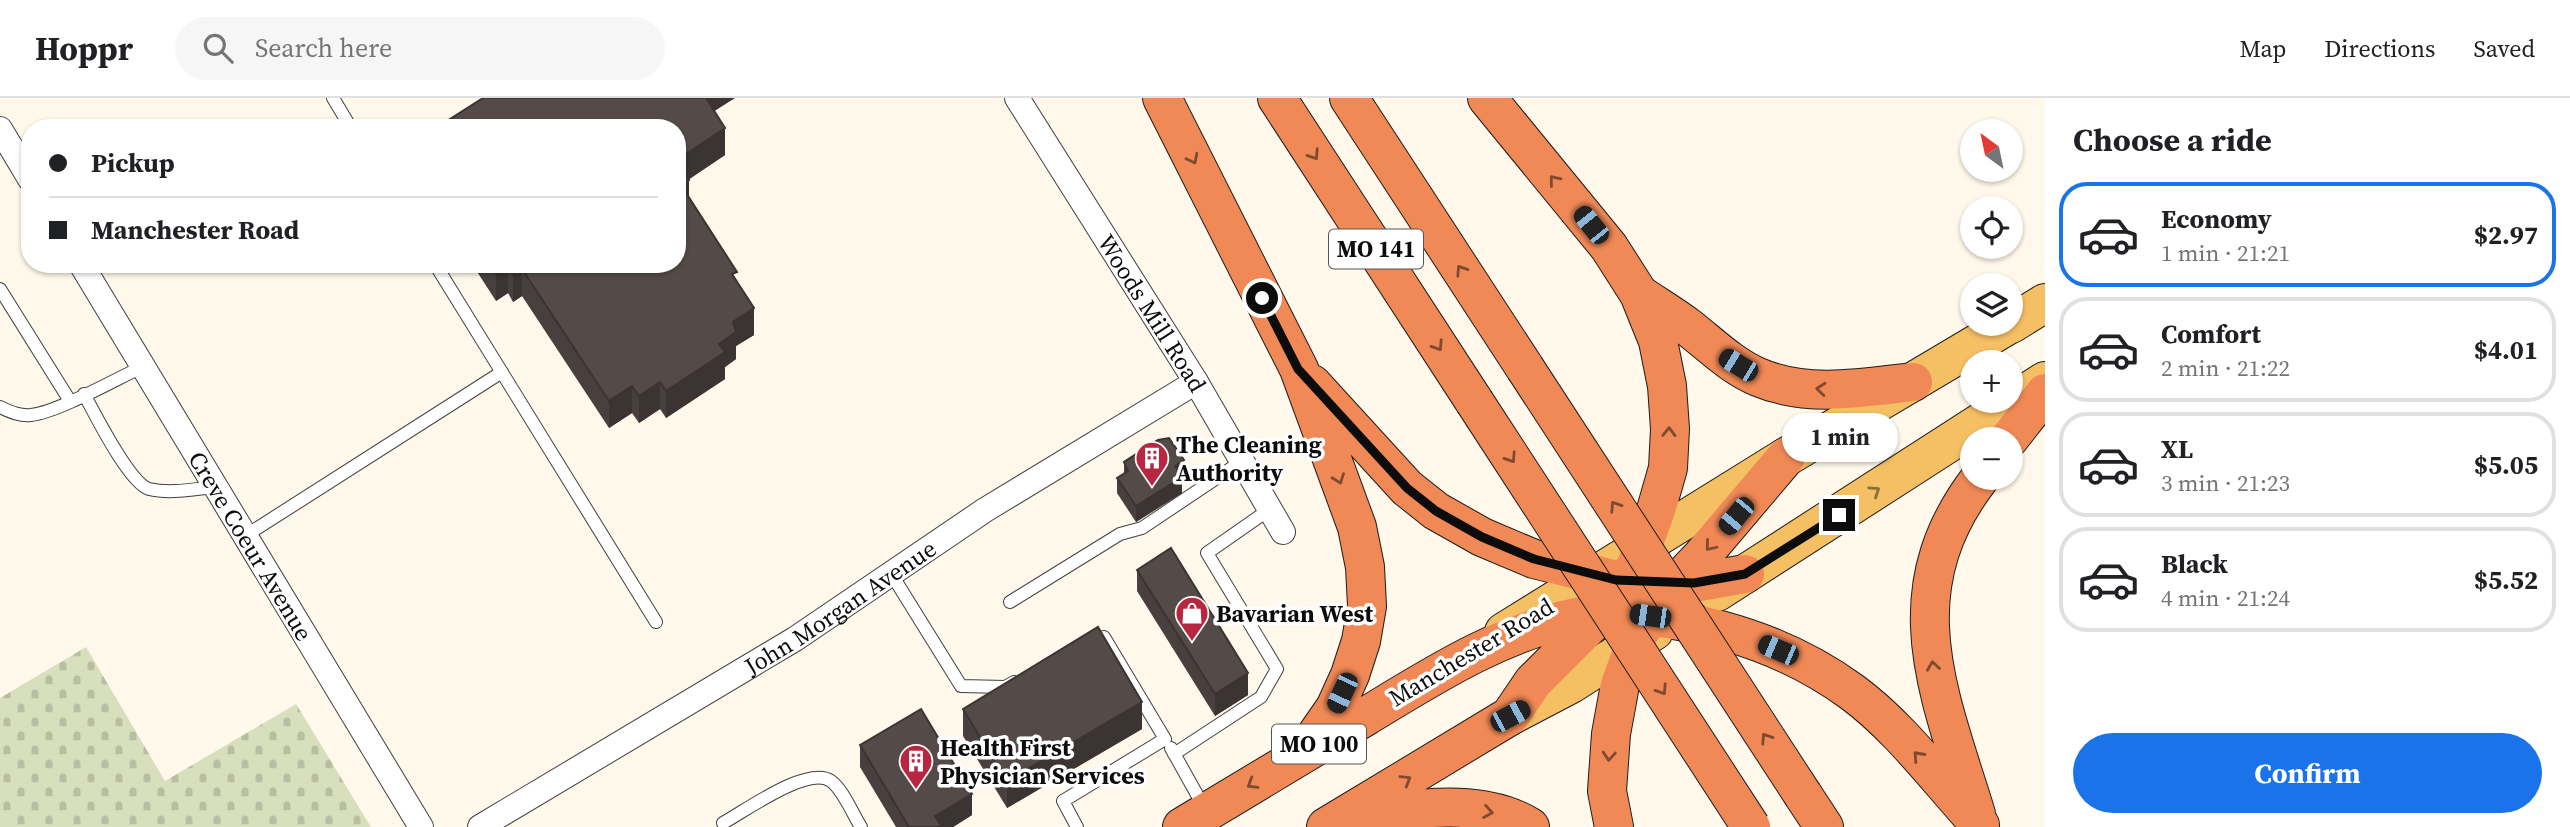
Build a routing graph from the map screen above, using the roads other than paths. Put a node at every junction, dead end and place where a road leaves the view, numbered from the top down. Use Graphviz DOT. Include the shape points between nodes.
graph roads {
  1 [pos="333,98"];
  2 [pos="1017,98"];
  3 [pos="1162,98"];
  4 [pos="1277,98"];
  5 [pos="1349,98"];
  6 [pos="1487,98"];
  7 [pos="346,119"];
  8 [pos="1,134"];
  9 [pos="21,165"];
  10 [pos="86,273"];
  11 [pos="441,273"];
  12 [pos="0,289"];
  13 [pos="1639,294"];
  14 [pos="2045,303"];
  15 [pos="2023,317"];
  16 [pos="1991,336"];
  17 [pos="142,367"];
  18 [pos="1298,369"];
  19 [pos="502,372"];
  20 [pos="2045,381"];
  21 [pos="1196,382"];
  22 [pos="1913,382"];
  23 [pos="2045,393"];
  24 [pos="84,394"];
  25 [pos="70,401"];
  26 [pos="0,407"];
  27 [pos="2018,427"];
  28 [pos="1786,457"];
  29 [pos="1242,461"];
  30 [pos="215,488"];
  31 [pos="1970,490"];
  32 [pos="1270,509"];
  33 [pos="1283,532"];
  34 [pos="245,536"];
  35 [pos="1643,545"];
  36 [pos="892,575"];
  37 [pos="1611,577"];
  38 [pos="1010,602"];
  39 [pos="1599,615"];
  40 [pos="1659,615"];
  41 [pos="656,622"];
  42 [pos="1088,637"];
  43 [pos="1457,661"];
  44 [pos="1029,673"];
  45 [pos="1510,716"];
  46 [pos="1165,739"];
  47 [pos="1174,754"];
  48 [pos="1303,754"];
  49 [pos="1194,819"];
  50 [pos="1337,821"];
  51 [pos="723,823"];
  52 [pos="1980,826"];
  53 [pos="421,827"];
  54 [pos="480,827"];
  55 [pos="861,827"];
  56 [pos="1077,827"];
  57 [pos="1530,827"];
  58 [pos="1614,827"];
  59 [pos="1751,827"];
  60 [pos="1824,827"];
  1 -- 7 [label="lane"];
  2 -- 21 [label="street, Woods Mill Road"];
  3 -- 18 [label="highway, one-way"];
  4 -- 59 [label="highway, MO 141, one-way, bridge"];
  60 -- 5 [label="highway, MO 141, one-way, bridge"];
  13 -- 6 [label="highway, one-way" via="1609,247"];
  8 -- 9 [label="street"];
  10 -- 17 [label="street, Creve Coeur Avenue"];
  11 -- 19 [label="lane"];
  12 -- 25 [label="lane"];
  22 -- 13 [label="highway, one-way" via="1835,391 1758,377"];
  35 -- 13 [label="highway, one-way" via="1668,468 1670,429 1658,341"];
  14 -- 15 [label="main road, Manchester Road / MO 100"];
  16 -- 22 [label="main road, Manchester Road / MO 100"];
  17 -- 24 [label="lane"];
  17 -- 30 [label="street, Creve Coeur Avenue"];
  18 -- 37 [label="highway" via="1407,488 1436,511 1534,559"];
  18 -- 48 [label="highway, one-way" via="1357,527 1367,606 1350,675 1335,708"];
  19 -- 34 [label="lane"];
  19 -- 41 [label="lane"];
  40 -- 20 [label="main road, MO 100, one-way" via="1745,574"];
  21 -- 29 [label="street, Woods Mill Road"];
  21 -- 36 [label="street, John Morgan Avenue" via="985,510"];
  22 -- 28 [label="main road, Manchester Road / MO 100"];
  23 -- 27 [label="highway"];
  24 -- 25 [label="lane"];
  24 -- 30 [label="lane" via="133,478 146,488"];
  25 -- 26 [label="lane" via="33,415"];
  28 -- 35 [label="main road, Manchester Road / MO 100"];
  28 -- 40 [label="highway, one-way"];
  29 -- 32 [label="street, Woods Mill Road"];
  29 -- 38 [label="lane" via="1142,528 1120,534"];
  30 -- 34 [label="street, Creve Coeur Avenue"];
  52 -- 31 [label="highway, one-way" via="1934,679 1929,640 1930,591 1943,543"];
  32 -- 33 [label="street, Woods Mill Road"];
  32 -- 47 [label="lane" via="1207,553 1278,669 1261,697"];
  34 -- 53 [label="street, Creve Coeur Avenue"];
  35 -- 37 [label="main road, Manchester Road / MO 100"];
  36 -- 44 [label="lane" via="961,686 1005,687"];
  36 -- 54 [label="street, John Morgan Avenue" via="795,639"];
  37 -- 39 [label="highway" via="1610,605"];
  37 -- 40 [label="highway"];
  37 -- 43 [label="main road, Manchester Road / MO 100"];
  39 -- 40 [label="highway"];
  39 -- 43 [label="highway" via="1578,616 1524,633"];
  39 -- 45 [label="highway" via="1533,682"];
  40 -- 45 [label="main road, MO 100" via="1571,684"];
  52 -- 40 [label="highway, one-way" via="1886,722 1852,692 1759,641"];
  40 -- 58 [label="highway, one-way" via="1620,685 1607,792"];
  42 -- 46 [label="lane" via="1099,629"];
  43 -- 48 [label="highway, Manchester Road / MO 100"];
  50 -- 45 [label="highway, MO 100, one-way"];
  46 -- 47 [label="lane"];
  46 -- 56 [label="lane" via="1063,801"];
  47 -- 49 [label="lane"];
  48 -- 49 [label="highway, Manchester Road / MO 100, one-way"];
  50 -- 57 [label="highway, one-way" via="1468,808 1514,817"];
  51 -- 55 [label="lane" via="802,779 821,776 840,792"];
}
